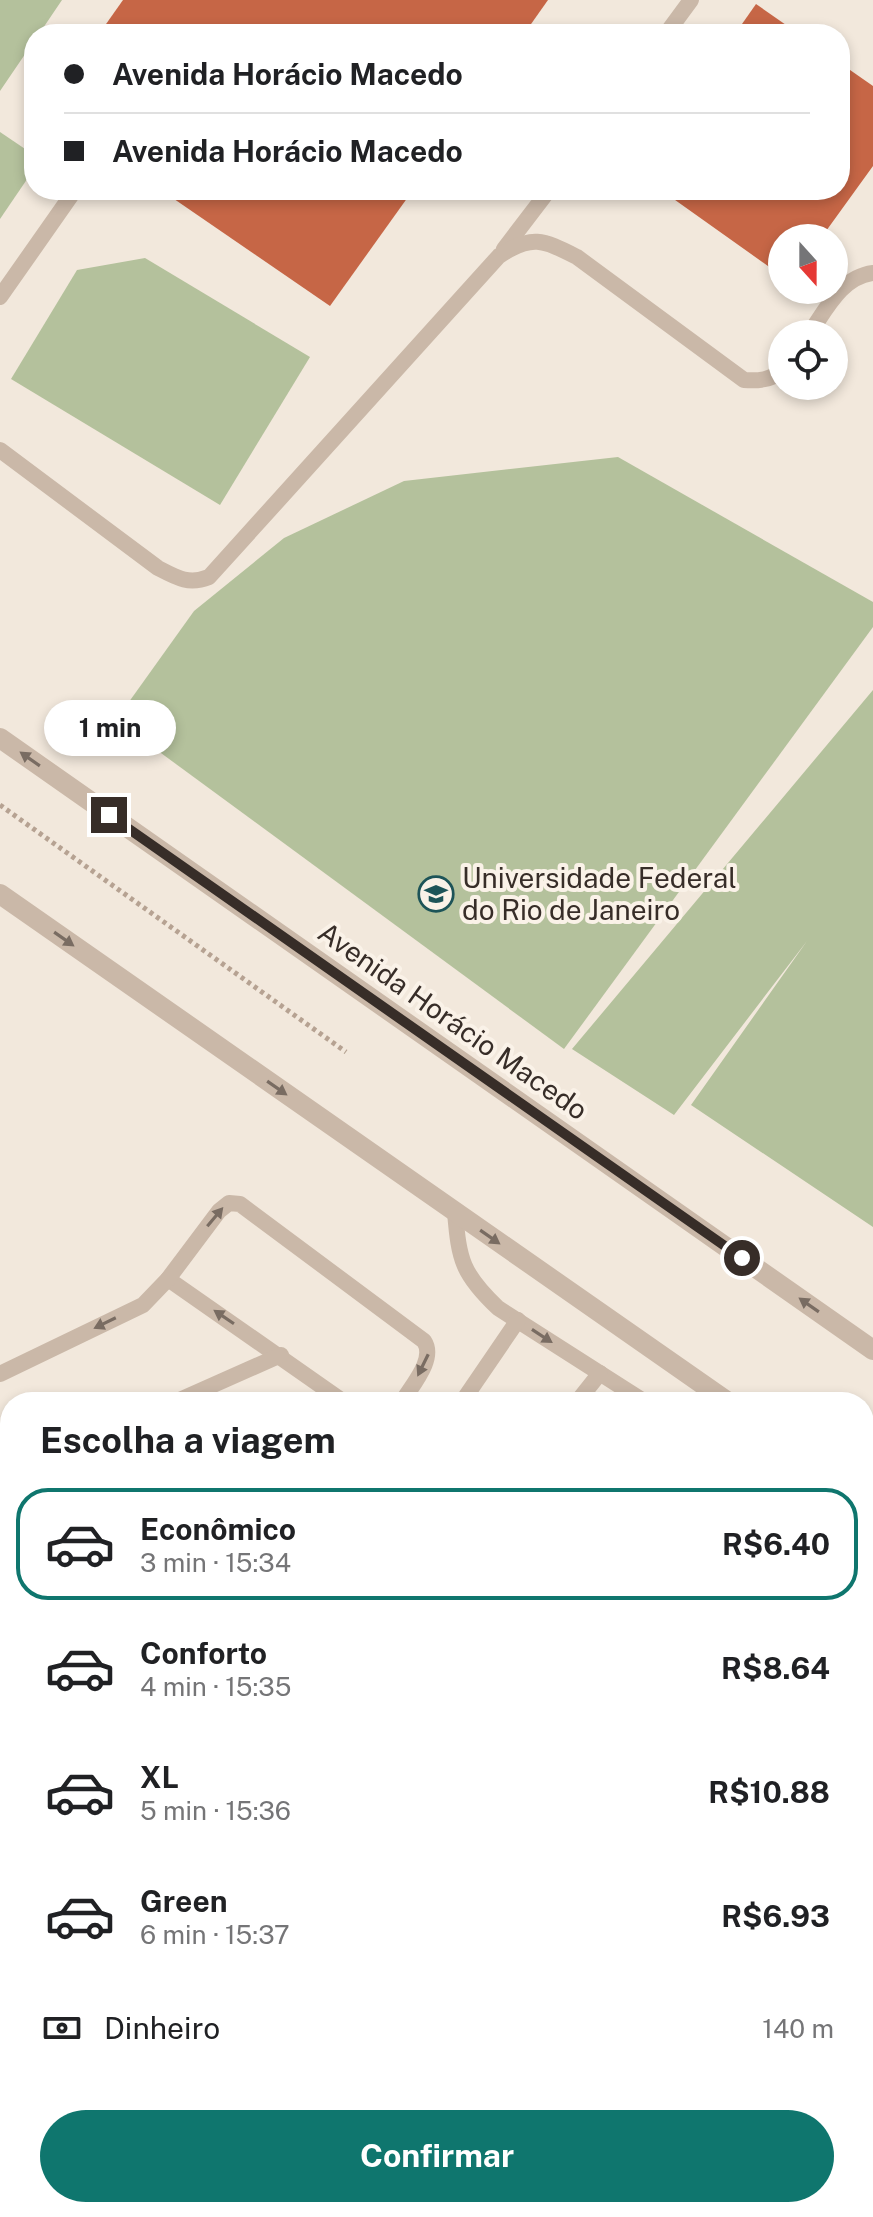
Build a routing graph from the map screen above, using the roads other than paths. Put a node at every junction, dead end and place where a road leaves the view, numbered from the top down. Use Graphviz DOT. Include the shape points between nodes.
graph roads {
  1 [pos="691,0"];
  2 [pos="673,24"];
  3 [pos="68,200"];
  4 [pos="541,200"];
  5 [pos="499,256"];
  6 [pos="873,273"];
  7 [pos="0,297"];
  8 [pos="819,320"];
  9 [pos="768,379"];
  10 [pos="0,450"];
  11 [pos="0,738"];
  12 [pos="0,894"];
  13 [pos="455,1212"];
  14 [pos="168,1279"];
  15 [pos="518,1320"];
  16 [pos="873,1350"];
  17 [pos="281,1355"];
  18 [pos="600,1373"];
  19 [pos="0,1374"];
  20 [pos="198,1392"];
  21 [pos="331,1392"];
  22 [pos="408,1392"];
  23 [pos="469,1392"];
  24 [pos="585,1392"];
  25 [pos="629,1392"];
  26 [pos="714,1392"];
  1 -- 2 [label="lane"];
  3 -- 7 [label="lane"];
  4 -- 5 [label="lane"];
  5 -- 9 [label="lane" via="528,241 552,244 744,380"];
  5 -- 10 [label="lane" via="209,577 182,580 158,568"];
  6 -- 8 [label="lane" via="845,283"];
  16 -- 11 [label="street, Avenida Horácio Macedo, one-way"];
  12 -- 13 [label="street, one-way"];
  13 -- 15 [label="lane" via="458,1252 469,1277 498,1308"];
  13 -- 26 [label="street, one-way"];
  17 -- 14 [label="lane, one-way"];
  14 -- 19 [label="lane, one-way" via="143,1305"];
  14 -- 22 [label="lane, one-way" via="219,1211 229,1203 240,1204 424,1341 428,1358"];
  15 -- 18 [label="lane, one-way"];
  15 -- 23 [label="lane"];
  17 -- 20 [label="lane"];
  17 -- 21 [label="lane"];
  18 -- 24 [label="lane"];
  18 -- 25 [label="lane"];
}
